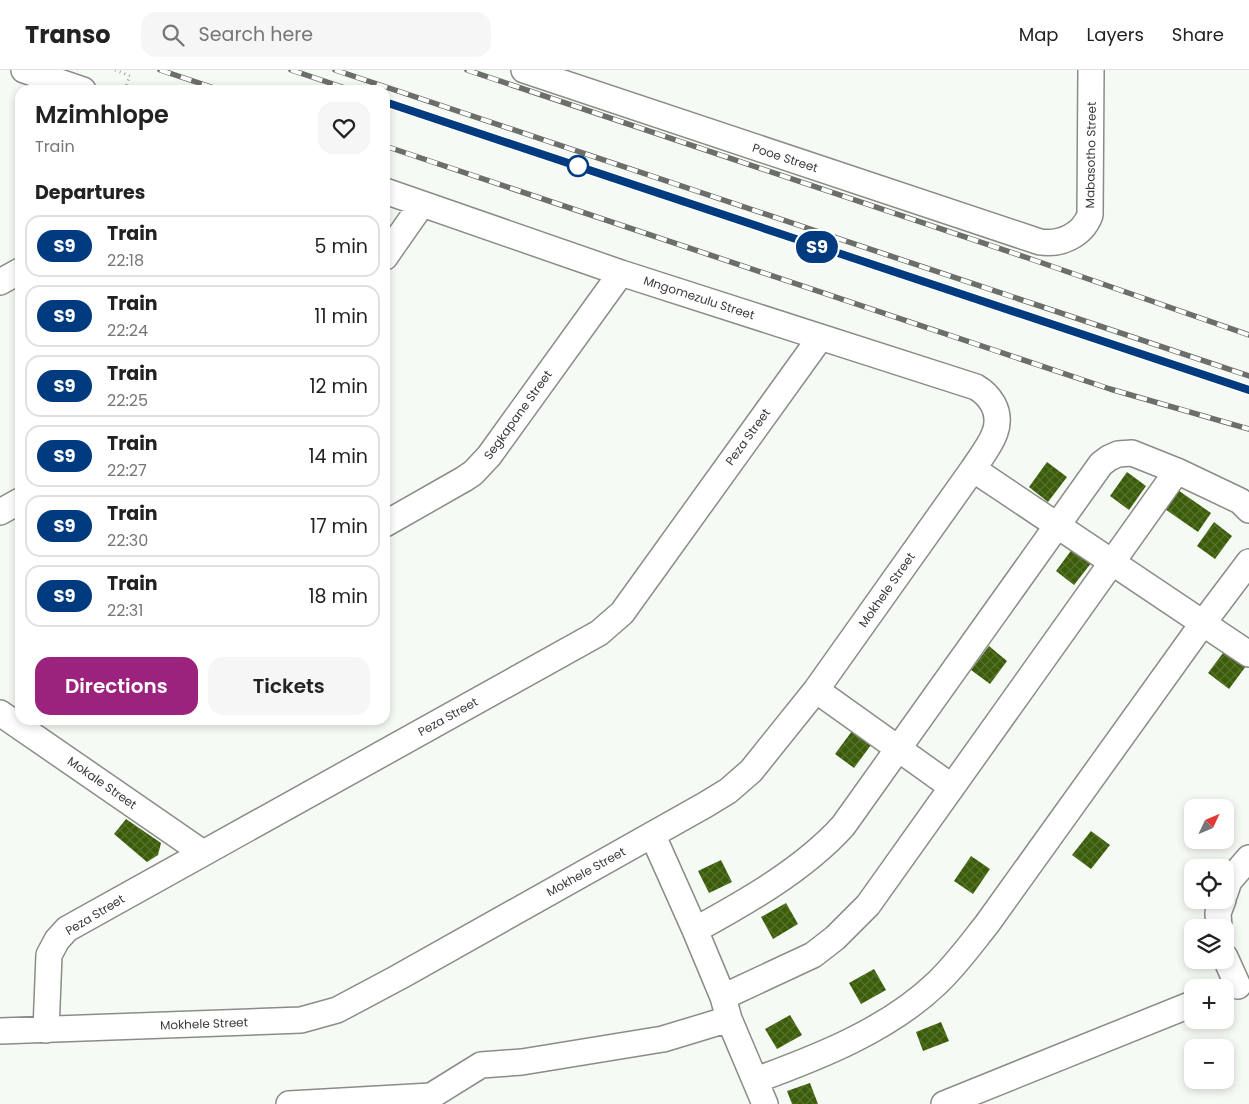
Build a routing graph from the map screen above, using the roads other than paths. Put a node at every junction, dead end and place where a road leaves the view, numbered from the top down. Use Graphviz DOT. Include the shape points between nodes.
graph roads {
  1 [pos="24,70"];
  2 [pos="524,70"];
  3 [pos="1091,70"];
  4 [pos="68,85"];
  5 [pos="390,193"];
  6 [pos="422,204"];
  7 [pos="1047,243"];
  8 [pos="390,250"];
  9 [pos="621,273"];
  10 [pos="15,274"];
  11 [pos="0,282"];
  12 [pos="820,338"];
  13 [pos="998,420"];
  14 [pos="973,469"];
  15 [pos="1177,471"];
  16 [pos="15,504"];
  17 [pos="1249,510"];
  18 [pos="0,512"];
  19 [pos="390,521"];
  20 [pos="1057,526"];
  21 [pos="1249,562"];
  22 [pos="1112,563"];
  23 [pos="1203,623"];
  24 [pos="1249,654"];
  25 [pos="816,690"];
  26 [pos="0,714"];
  27 [pos="15,719"];
  28 [pos="31,725"];
  29 [pos="898,749"];
  30 [pos="952,787"];
  31 [pos="653,836"];
  32 [pos="203,853"];
  33 [pos="1249,858"];
  34 [pos="1234,875"];
  35 [pos="695,930"];
  36 [pos="1230,969"];
  37 [pos="1237,986"];
  38 [pos="1184,1007"];
  39 [pos="726,1008"];
  40 [pos="46,1030"];
  41 [pos="0,1031"];
  42 [pos="756,1080"];
  43 [pos="289,1104"];
  44 [pos="765,1104"];
  45 [pos="944,1104"];
  1 -- 4 [label="street"];
  2 -- 7 [label="street, Pooe Street"];
  3 -- 7 [label="street, Mabasotho Street" via="1090,218 1072,236 1060,242"];
  5 -- 6 [label="street, Mngomezulu Street"];
  6 -- 8 [label="street"];
  6 -- 9 [label="street, Mngomezulu Street"];
  9 -- 12 [label="street, Mngomezulu Street"];
  9 -- 19 [label="street, Segkapane Street" via="474,473"];
  10 -- 11 [label="street"];
  12 -- 13 [label="street, Mngomezulu Street" via="976,387 990,400"];
  12 -- 32 [label="street, Peza Street" via="622,613 610,625"];
  13 -- 14 [label="street, Mokhele Street" via="992,439"];
  14 -- 20 [label="street"];
  14 -- 25 [label="street, Mokhele Street"];
  15 -- 17 [label="street" via="1240,501"];
  15 -- 20 [label="street" via="1132,453 1109,458 1101,464"];
  15 -- 22 [label="street"];
  16 -- 18 [label="street"];
  20 -- 22 [label="street"];
  20 -- 29 [label="street"];
  21 -- 23 [label="street"];
  22 -- 23 [label="street"];
  22 -- 30 [label="street"];
  23 -- 24 [label="street"];
  23 -- 42 [label="street" via="987,924 936,983 878,1026 790,1068"];
  25 -- 29 [label="street"];
  25 -- 31 [label="street, Mokhele Street" via="744,779"];
  26 -- 27 [label="street, Mokale Street"];
  28 -- 32 [label="street, Mokale Street"];
  29 -- 30 [label="street"];
  29 -- 35 [label="street" via="843,826 817,852 737,907"];
  30 -- 39 [label="street" via="868,905 835,938 813,956"];
  31 -- 35 [label="street"];
  31 -- 40 [label="street, Mokhele Street" via="390,982 317,1017"];
  32 -- 40 [label="street, Peza Street" via="77,923 57,940 49,955"];
  33 -- 34 [label="street"];
  35 -- 39 [label="street"];
  36 -- 37 [label="street"];
  38 -- 45 [label="street"];
  39 -- 42 [label="street"];
  39 -- 43 [label="street" via="663,1039 522,1062 481,1065 431,1096"];
  40 -- 41 [label="street, Mokhele Street"];
  42 -- 44 [label="street"];
}
